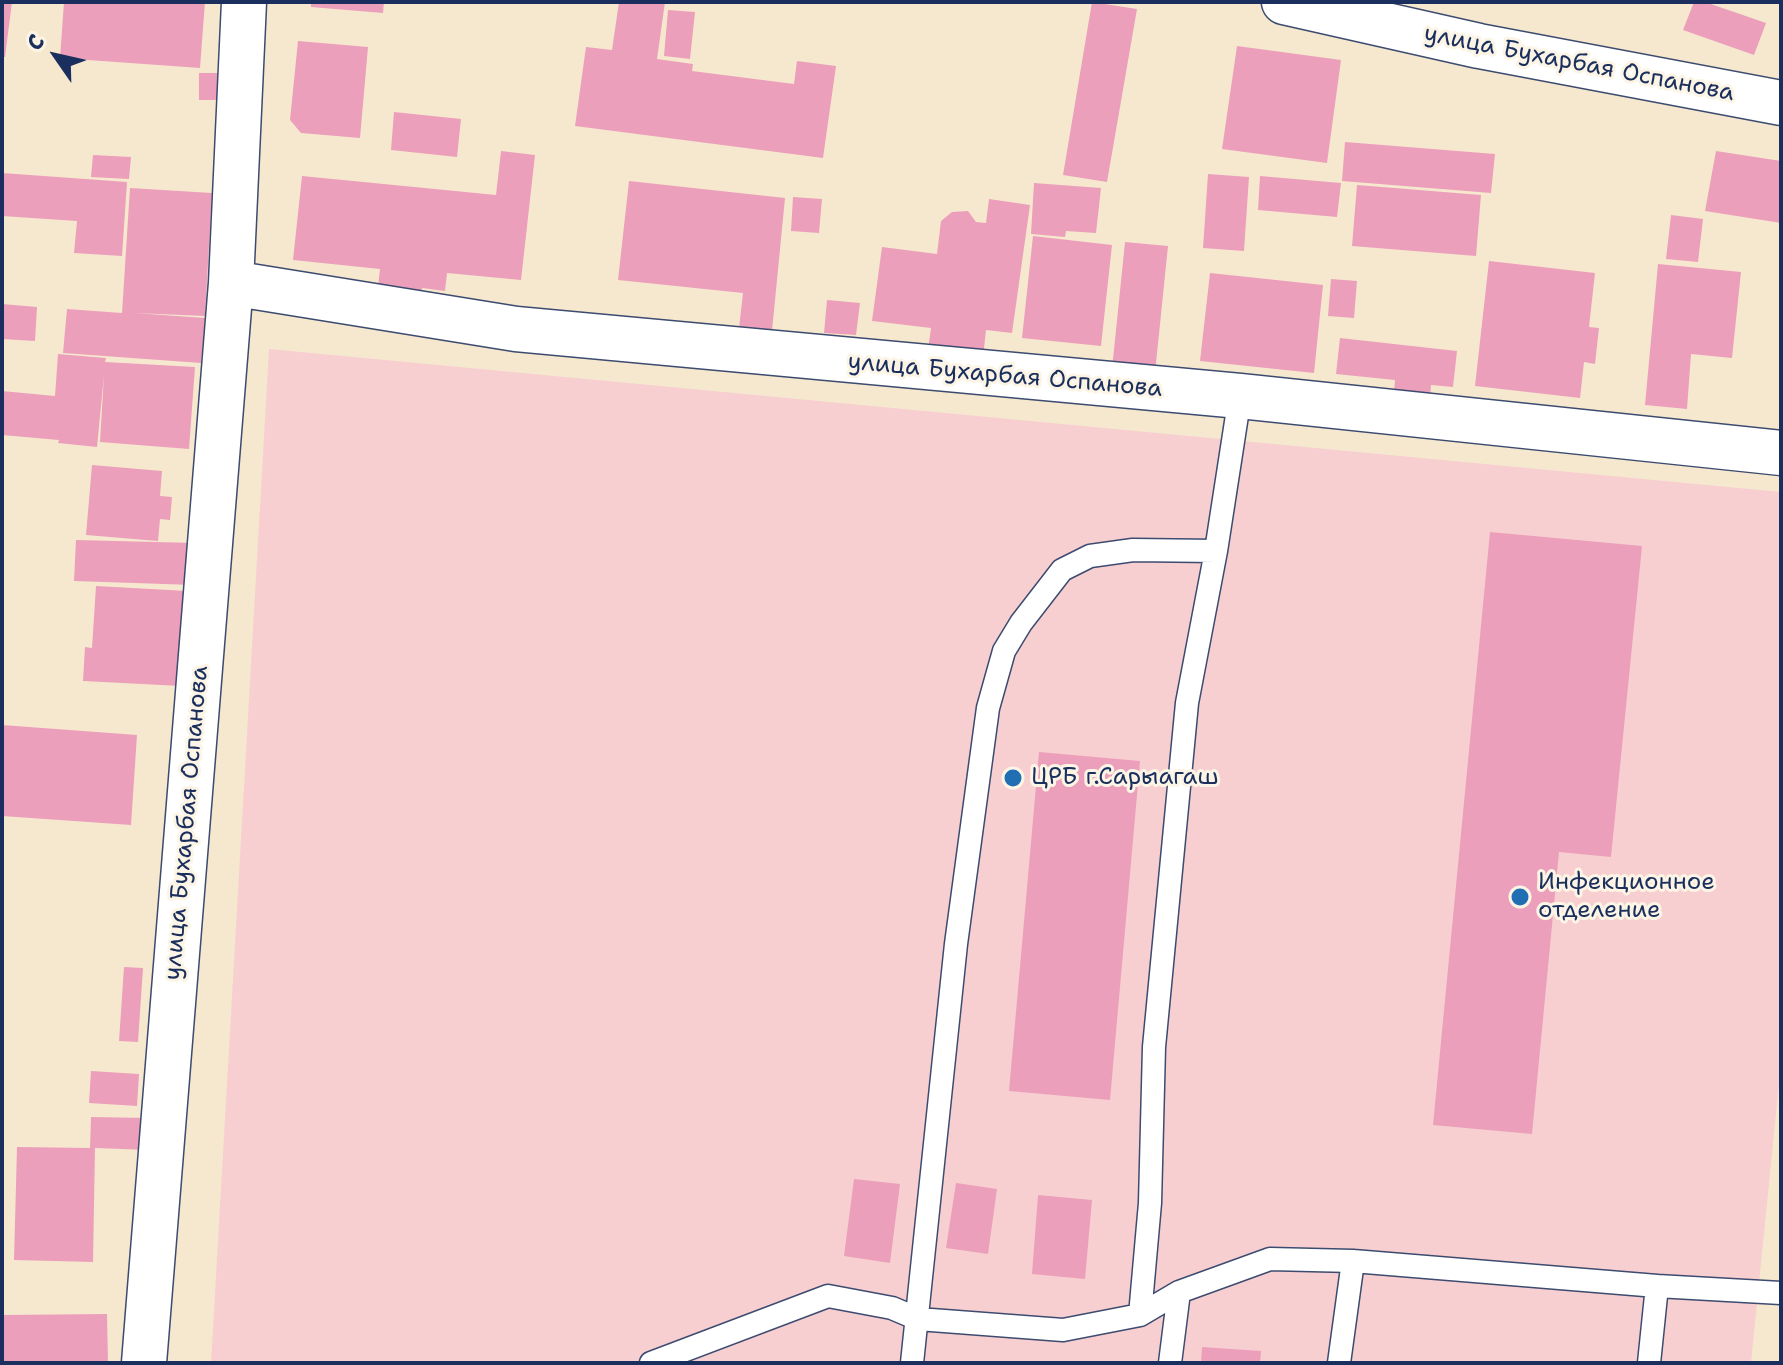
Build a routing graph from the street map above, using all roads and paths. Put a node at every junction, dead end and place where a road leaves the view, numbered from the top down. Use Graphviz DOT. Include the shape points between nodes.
graph roads {
  1 [pos="244,2"];
  2 [pos="1284,2"];
  3 [pos="1781,103"];
  4 [pos="231,283"];
  5 [pos="1240,396"];
  6 [pos="1781,453"];
  7 [pos="1216,551"];
  8 [pos="1353,1261"];
  9 [pos="1657,1286"];
  10 [pos="1179,1292"];
  11 [pos="1781,1293"];
  12 [pos="1140,1315"];
  13 [pos="918,1319"];
  14 [pos="144,1363"];
  15 [pos="651,1363"];
  16 [pos="912,1363"];
  17 [pos="1170,1363"];
  18 [pos="1339,1363"];
  19 [pos="1649,1363"];
  1 -- 4 [label="street, улица Бухарбая Оспанова"];
  2 -- 3 [label="street, улица Бухарбая Оспанова" via="1479,46"];
  4 -- 5 [label="street, улица Бухарбая Оспанова" via="516,329"];
  4 -- 14 [label="street, улица Бухарбая Оспанова"];
  5 -- 6 [label="street, улица Бухарбая Оспанова"];
  5 -- 7 [label="lane"];
  7 -- 12 [label="lane" via="1185,718 1154,1047 1150,1203"];
  7 -- 13 [label="lane" via="1133,550 1090,556 1062,570 1004,651 988,708 956,944"];
  8 -- 9 [label="lane"];
  8 -- 10 [label="lane" via="1270,1259"];
  8 -- 18 [label="lane"];
  9 -- 11 [label="lane"];
  9 -- 19 [label="lane"];
  10 -- 12 [label="lane"];
  10 -- 17 [label="lane"];
  12 -- 13 [label="lane" via="1063,1330"];
  13 -- 15 [label="lane" via="892,1308 828,1296"];
  13 -- 16 [label="lane"];
}
